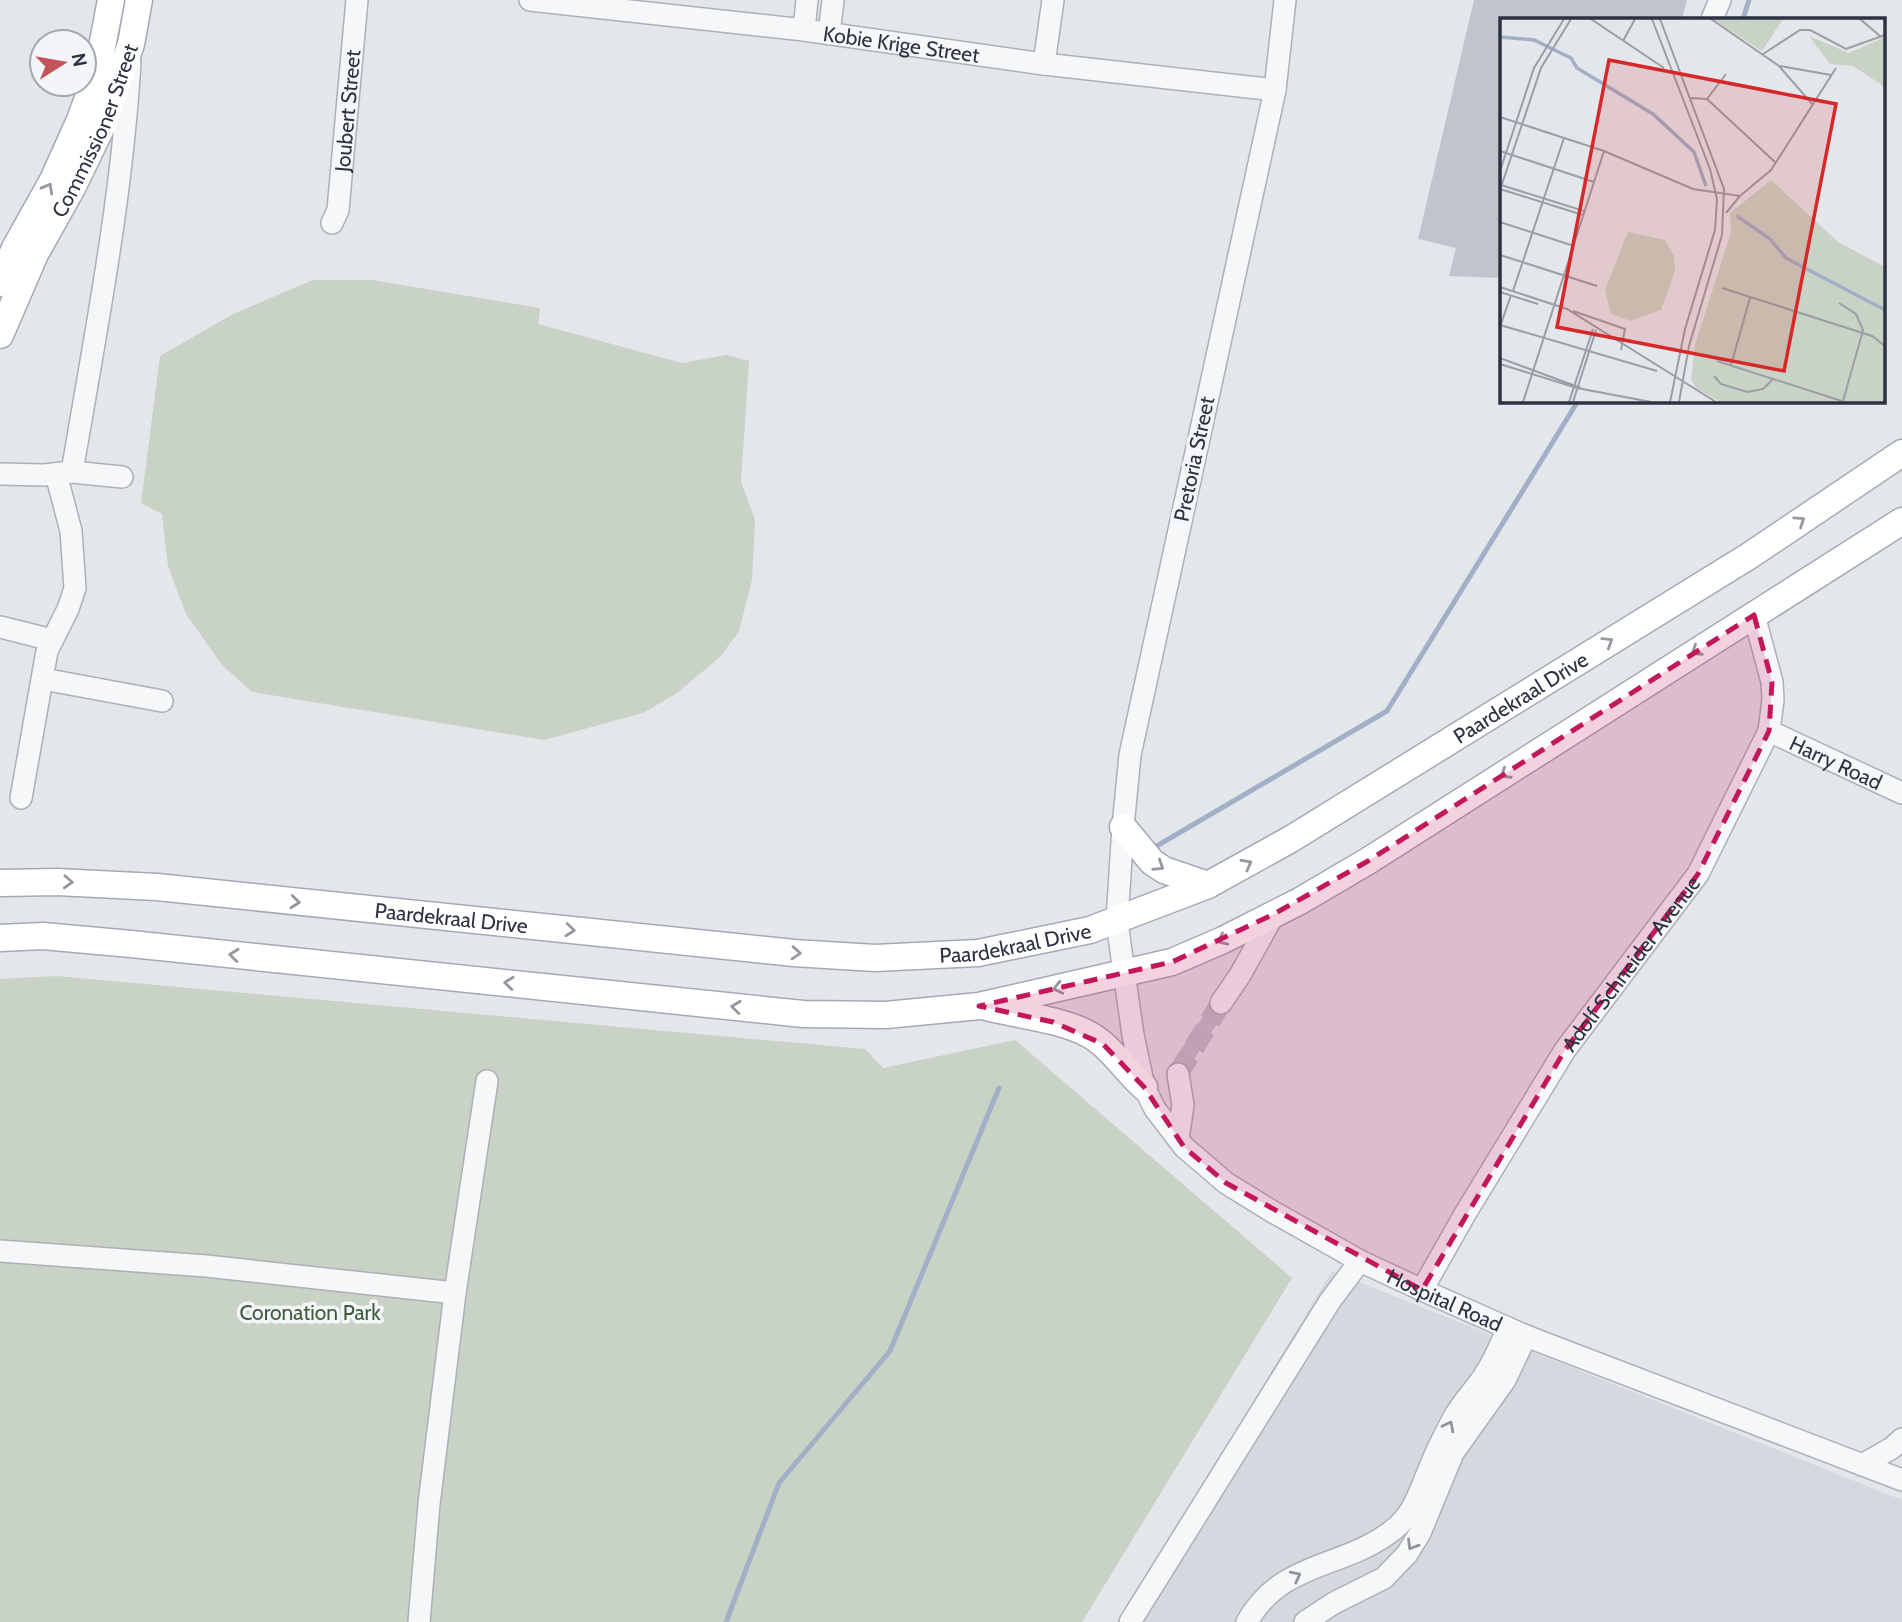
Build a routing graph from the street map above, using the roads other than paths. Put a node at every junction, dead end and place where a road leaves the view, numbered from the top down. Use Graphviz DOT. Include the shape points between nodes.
graph roads {
  1 [pos="111,0"];
  2 [pos="139,0"];
  3 [pos="358,0"];
  4 [pos="530,0"];
  5 [pos="807,0"];
  6 [pos="833,0"];
  7 [pos="1053,0"];
  8 [pos="1285,0"];
  9 [pos="1720,0"];
  10 [pos="581,3"];
  11 [pos="1712,18"];
  12 [pos="804,30"];
  13 [pos="829,34"];
  14 [pos="131,44"];
  15 [pos="1044,64"];
  16 [pos="1275,90"];
  17 [pos="332,222"];
  18 [pos="12,264"];
  19 [pos="0,335"];
  20 [pos="1902,453"];
  21 [pos="64,473"];
  22 [pos="0,474"];
  23 [pos="122,477"];
  24 [pos="1902,522"];
  25 [pos="1754,615"];
  26 [pos="0,627"];
  27 [pos="52,640"];
  28 [pos="43,679"];
  29 [pos="162,701"];
  30 [pos="1769,731"];
  31 [pos="1902,793"];
  32 [pos="21,798"];
  33 [pos="1123,827"];
  34 [pos="0,883"];
  35 [pos="1208,885"];
  36 [pos="1274,914"];
  37 [pos="1118,920"];
  38 [pos="0,938"];
  39 [pos="1125,973"];
  40 [pos="1221,1003"];
  41 [pos="979,1006"];
  42 [pos="1178,1074"];
  43 [pos="487,1081"];
  44 [pos="1144,1087"];
  45 [pos="1178,1139"];
  46 [pos="0,1251"];
  47 [pos="1360,1261"];
  48 [pos="1422,1290"];
  49 [pos="454,1293"];
  50 [pos="1517,1332"];
  51 [pos="1902,1439"];
  52 [pos="1862,1465"];
  53 [pos="1902,1480"];
  54 [pos="1310,1620"];
  55 [pos="419,1622"];
  56 [pos="1130,1622"];
  57 [pos="1247,1622"];
  18 -- 1 [label="main road, Commissioner Street, one-way" via="80,120 97,73"];
  2 -- 14 [label="main road, Commissioner Street"];
  3 -- 17 [label="street, Joubert Street" via="338,210"];
  4 -- 10 [label="street, Kobie Krige Street"];
  5 -- 12 [label="street"];
  6 -- 13 [label="street"];
  7 -- 15 [label="street"];
  8 -- 16 [label="street, Pretoria Street"];
  9 -- 11 [label="street"];
  10 -- 12 [label="street, Kobie Krige Street"];
  12 -- 13 [label="street, Kobie Krige Street"];
  13 -- 15 [label="street, Kobie Krige Street"];
  14 -- 18 [label="main road, Commissioner Street" via="104,122 72,188"];
  14 -- 21 [label="street" via="127,111 104,283"];
  15 -- 16 [label="street, Kobie Krige Street"];
  16 -- 33 [label="street, Pretoria Street" via="1145,680 1130,755"];
  18 -- 19 [label="main road"];
  35 -- 20 [label="main road, Paardekraal Drive, one-way" via="1291,839 1749,556"];
  21 -- 22 [label="street"];
  21 -- 23 [label="street"];
  21 -- 27 [label="street" via="75,588"];
  24 -- 25 [label="main road"];
  25 -- 30 [label="street, Adolf Schneider Avenue" via="1772,682"];
  25 -- 36 [label="main road, one-way" via="1368,861"];
  26 -- 27 [label="street"];
  27 -- 28 [label="street"];
  28 -- 29 [label="street"];
  28 -- 32 [label="street"];
  30 -- 31 [label="street, Harry Road"];
  30 -- 48 [label="street, Adolf Schneider Avenue" via="1698,874 1565,1050"];
  33 -- 35 [label="main road, one-way" via="1152,862"];
  33 -- 37 [label="street, Pretoria Street"];
  34 -- 37 [label="main road, Paardekraal Drive, one-way" via="157,887 874,958 978,953"];
  35 -- 37 [label="main road, Paardekraal Drive"];
  36 -- 39 [label="main road, one-way" via="1172,962"];
  36 -- 40 [label="street"];
  37 -- 39 [label="street, Pretoria Street"];
  41 -- 38 [label="main road, one-way" via="886,1015 803,1014 118,942"];
  39 -- 41 [label="main road, one-way"];
  39 -- 44 [label="street, Hospital Road"];
  41 -- 44 [label="main road" via="1090,1035"];
  42 -- 45 [label="street" via="1183,1105"];
  43 -- 49 [label="street"];
  44 -- 45 [label="street, Hospital Road"];
  45 -- 47 [label="street, Hospital Road" via="1227,1183"];
  46 -- 49 [label="street" via="206,1266"];
  47 -- 48 [label="street, Hospital Road"];
  47 -- 56 [label="street" via="1330,1301"];
  48 -- 50 [label="street, Hospital Road"];
  49 -- 55 [label="street"];
  50 -- 52 [label="street, Hospital Road"];
  50 -- 54 [label="street, one-way" via="1505,1380 1452,1453 1407,1554 1384,1578"];
  57 -- 50 [label="street, one-way" via="1266,1596 1296,1574 1375,1541 1407,1517 1455,1415"];
  51 -- 52 [label="street"];
  52 -- 53 [label="street, Hospital Road"];
}
